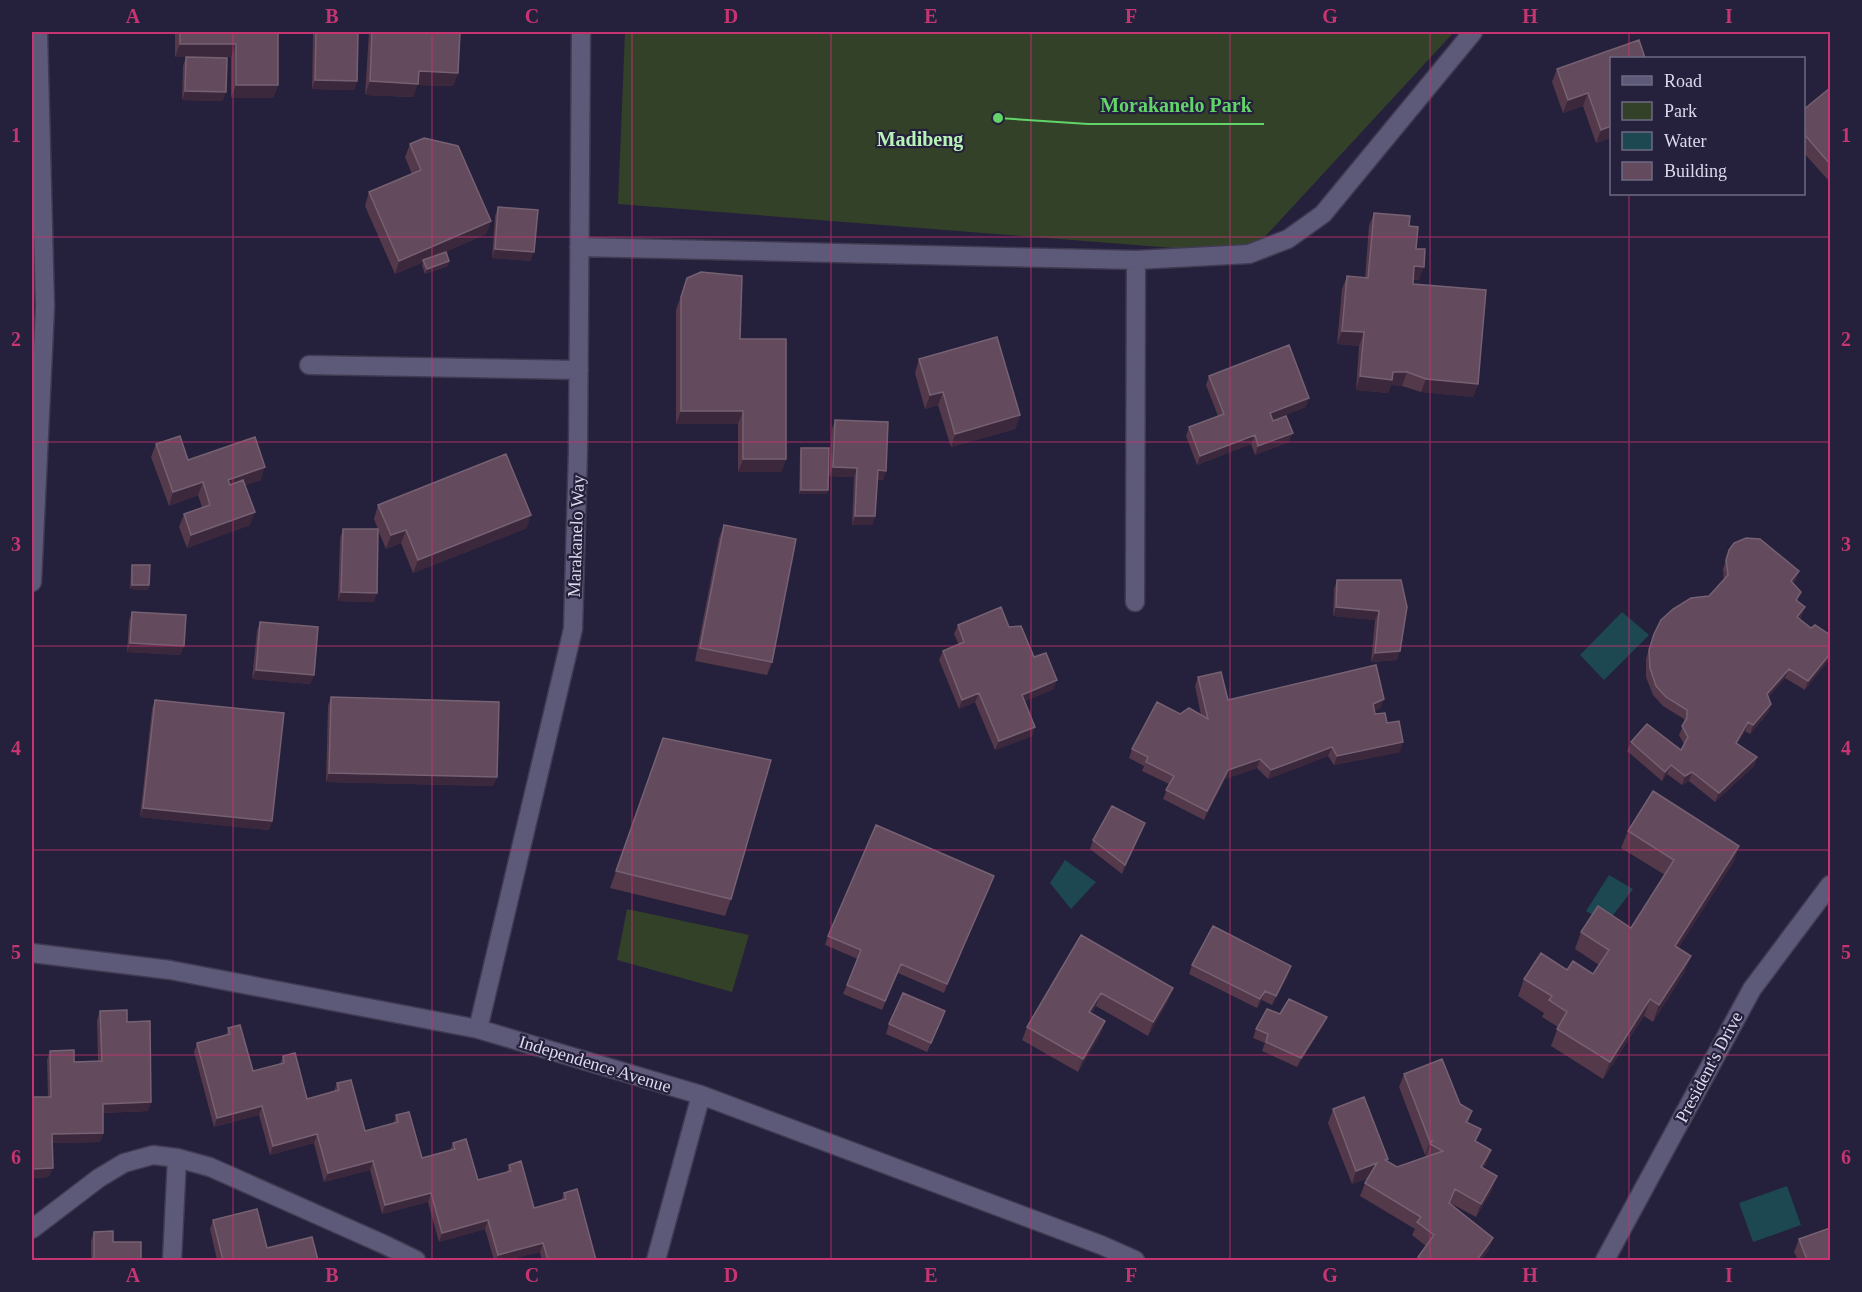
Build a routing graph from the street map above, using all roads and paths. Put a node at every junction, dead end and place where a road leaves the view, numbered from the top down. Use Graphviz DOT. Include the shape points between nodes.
graph roads {
  1 [pos="581,32"];
  2 [pos="1473,32"];
  3 [pos="36,42"];
  4 [pos="579,248"];
  5 [pos="1136,260"];
  6 [pos="309,365"];
  7 [pos="579,370"];
  8 [pos="32,582"];
  9 [pos="1135,602"];
  10 [pos="1830,885"];
  11 [pos="32,953"];
  12 [pos="478,1029"];
  13 [pos="701,1095"];
  14 [pos="177,1158"];
  15 [pos="32,1229"];
  16 [pos="172,1260"];
  17 [pos="416,1260"];
  18 [pos="656,1260"];
  19 [pos="1135,1260"];
  20 [pos="1605,1260"];
  1 -- 4 [label="street, Marakanelo Way"];
  2 -- 5 [label="street" via="1323,214 1288,239 1249,254"];
  3 -- 8 [label="street" via="45,307"];
  4 -- 5 [label="street"];
  4 -- 7 [label="street, Marakanelo Way"];
  5 -- 9 [label="street"];
  6 -- 7 [label="street"];
  7 -- 12 [label="street, Marakanelo Way" via="573,629"];
  10 -- 20 [label="street, President's Drive" via="1752,989"];
  11 -- 12 [label="street, Independence Avenue" via="170,970"];
  12 -- 13 [label="street, Independence Avenue"];
  13 -- 18 [label="street"];
  13 -- 19 [label="street, Independence Avenue"];
  14 -- 15 [label="street" via="153,1155 124,1163"];
  14 -- 16 [label="street"];
  14 -- 17 [label="street" via="210,1167"];
}
